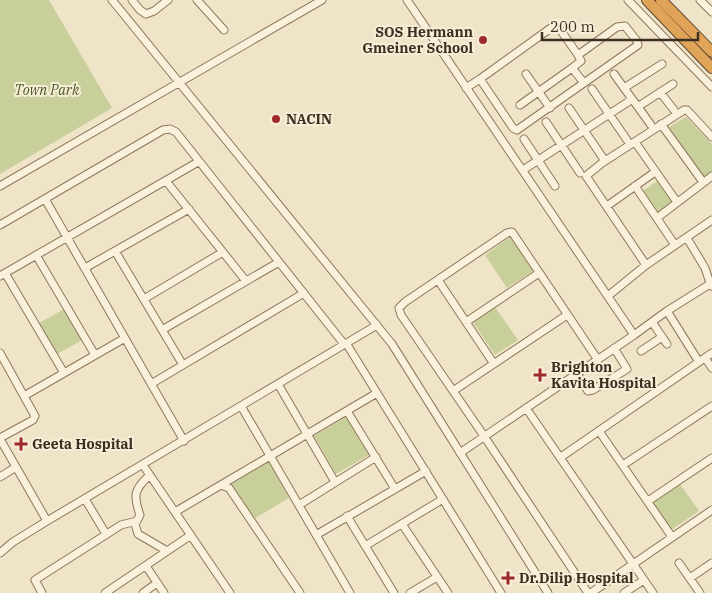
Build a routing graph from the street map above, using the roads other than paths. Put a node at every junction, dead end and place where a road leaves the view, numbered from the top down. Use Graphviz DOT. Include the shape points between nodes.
graph roads {
  1 [pos="112,0"];
  2 [pos="132,0"];
  3 [pos="168,0"];
  4 [pos="197,0"];
  5 [pos="406,0"];
  6 [pos="628,0"];
  7 [pos="647,0"];
  8 [pos="661,0"];
  9 [pos="700,0"];
  10 [pos="315,2"];
  11 [pos="712,12"];
  12 [pos="224,30"];
  13 [pos="712,52"];
  14 [pos="578,55"];
  15 [pos="662,64"];
  16 [pos="572,68"];
  17 [pos="712,68"];
  18 [pos="526,74"];
  19 [pos="614,74"];
  20 [pos="480,79"];
  21 [pos="180,82"];
  22 [pos="584,83"];
  23 [pos="673,84"];
  24 [pos="712,87"];
  25 [pos="466,88"];
  26 [pos="624,88"];
  27 [pos="592,89"];
  28 [pos="660,92"];
  29 [pos="539,93"];
  30 [pos="632,99"];
  31 [pos="520,106"];
  32 [pos="639,106"];
  33 [pos="550,108"];
  34 [pos="569,108"];
  35 [pos="674,110"];
  36 [pos="609,114"];
  37 [pos="546,122"];
  38 [pos="661,124"];
  39 [pos="651,125"];
  40 [pos="584,130"];
  41 [pos="712,137"];
  42 [pos="524,138"];
  43 [pos="626,140"];
  44 [pos="635,142"];
  45 [pos="562,145"];
  46 [pos="604,158"];
  47 [pos="537,160"];
  48 [pos="198,162"];
  49 [pos="523,170"];
  50 [pos="655,172"];
  51 [pos="580,173"];
  52 [pos="712,176"];
  53 [pos="166,181"];
  54 [pos="703,182"];
  55 [pos="0,186"];
  56 [pos="555,186"];
  57 [pos="635,186"];
  58 [pos="45,199"];
  59 [pos="677,202"];
  60 [pos="607,206"];
  61 [pos="189,210"];
  62 [pos="657,218"];
  63 [pos="712,220"];
  64 [pos="0,225"];
  65 [pos="67,237"];
  66 [pos="687,238"];
  67 [pos="675,245"];
  68 [pos="115,251"];
  69 [pos="223,252"];
  70 [pos="36,255"];
  71 [pos="279,262"];
  72 [pos="646,265"];
  73 [pos="85,268"];
  74 [pos="539,273"];
  75 [pos="3,274"];
  76 [pos="438,280"];
  77 [pos="246,281"];
  78 [pos="711,286"];
  79 [pos="304,294"];
  80 [pos="608,296"];
  81 [pos="144,299"];
  82 [pos="667,311"];
  83 [pos="567,315"];
  84 [pos="466,322"];
  85 [pos="652,322"];
  86 [pos="377,325"];
  87 [pos="162,330"];
  88 [pos="634,335"];
  89 [pos="662,337"];
  90 [pos="125,338"];
  91 [pos="345,344"];
  92 [pos="667,344"];
  93 [pos="614,348"];
  94 [pos="641,351"];
  95 [pos="0,353"];
  96 [pos="712,353"];
  97 [pos="95,355"];
  98 [pos="598,360"];
  99 [pos="702,360"];
  100 [pos="494,364"];
  101 [pos="183,365"];
  102 [pos="712,368"];
  103 [pos="64,373"];
  104 [pos="577,374"];
  105 [pos="151,384"];
  106 [pos="278,384"];
  107 [pos="453,391"];
  108 [pos="377,393"];
  109 [pos="24,396"];
  110 [pos="241,406"];
  111 [pos="712,406"];
  112 [pos="526,408"];
  113 [pos="347,410"];
  114 [pos="599,431"];
  115 [pos="308,434"];
  116 [pos="484,436"];
  117 [pos="0,438"];
  118 [pos="184,440"];
  119 [pos="460,452"];
  120 [pos="270,456"];
  121 [pos="376,457"];
  122 [pos="561,457"];
  123 [pos="712,458"];
  124 [pos="143,465"];
  125 [pos="623,466"];
  126 [pos="16,467"];
  127 [pos="426,471"];
  128 [pos="150,475"];
  129 [pos="0,477"];
  130 [pos="336,482"];
  131 [pos="221,485"];
  132 [pos="395,489"];
  133 [pos="85,499"];
  134 [pos="443,499"];
  135 [pos="648,501"];
  136 [pos="298,505"];
  137 [pos="712,510"];
  138 [pos="175,512"];
  139 [pos="347,516"];
  140 [pos="47,521"];
  141 [pos="137,521"];
  142 [pos="402,524"];
  143 [pos="106,534"];
  144 [pos="191,535"];
  145 [pos="316,535"];
  146 [pos="672,537"];
  147 [pos="365,546"];
  148 [pos="167,551"];
  149 [pos="0,554"];
  150 [pos="679,563"];
  151 [pos="712,563"];
  152 [pos="633,564"];
  153 [pos="146,566"];
  154 [pos="437,576"];
  155 [pos="690,578"];
  156 [pos="644,580"];
  157 [pos="158,583"];
  158 [pos="42,593"];
  159 [pos="105,593"];
  160 [pos="143,593"];
  161 [pos="164,593"];
  162 [pos="230,593"];
  163 [pos="300,593"];
  164 [pos="350,593"];
  165 [pos="394,593"];
  166 [pos="410,593"];
  167 [pos="448,593"];
  168 [pos="501,593"];
  169 [pos="548,593"];
  170 [pos="590,593"];
  171 [pos="624,593"];
  172 [pos="653,593"];
  173 [pos="700,593"];
  1 -- 21 [label="street"];
  2 -- 3 [label="street" via="146,14"];
  4 -- 12 [label="street"];
  5 -- 25 [label="street"];
  6 -- 24 [label="street"];
  7 -- 17 [label="highway"];
  8 -- 13 [label="highway"];
  9 -- 11 [label="street"];
  10 -- 21 [label="street"];
  14 -- 16 [label="street" via="581,61"];
  14 -- 20 [label="street" via="560,28 555,26"];
  14 -- 22 [label="street" via="620,25 625,26 638,42"];
  15 -- 26 [label="street"];
  16 -- 22 [label="street"];
  16 -- 29 [label="street"];
  18 -- 29 [label="street"];
  19 -- 26 [label="street"];
  20 -- 25 [label="street"];
  20 -- 33 [label="street" via="515,130"];
  21 -- 55 [label="street"];
  21 -- 86 [label="street"];
  22 -- 33 [label="street"];
  23 -- 28 [label="street"];
  25 -- 49 [label="street"];
  26 -- 30 [label="street"];
  27 -- 36 [label="street"];
  28 -- 32 [label="street"];
  28 -- 35 [label="street"];
  29 -- 31 [label="street"];
  29 -- 33 [label="street"];
  30 -- 32 [label="street"];
  30 -- 36 [label="street"];
  32 -- 39 [label="street"];
  34 -- 40 [label="street"];
  36 -- 40 [label="street"];
  36 -- 43 [label="street"];
  37 -- 45 [label="street"];
  38 -- 41 [label="street" via="686,110"];
  38 -- 44 [label="street"];
  38 -- 54 [label="street"];
  40 -- 45 [label="street"];
  40 -- 46 [label="street"];
  42 -- 47 [label="street"];
  44 -- 50 [label="street"];
  44 -- 60 [label="street" via="586,176"];
  45 -- 47 [label="street"];
  45 -- 51 [label="street"];
  47 -- 49 [label="street"];
  47 -- 56 [label="street"];
  48 -- 53 [label="street"];
  48 -- 58 [label="street" via="176,132 163,130"];
  48 -- 71 [label="street"];
  49 -- 80 [label="street"];
  50 -- 57 [label="street"];
  50 -- 59 [label="street"];
  52 -- 54 [label="street"];
  53 -- 61 [label="street"];
  53 -- 65 [label="street"];
  54 -- 59 [label="street"];
  57 -- 60 [label="street"];
  57 -- 62 [label="street"];
  58 -- 64 [label="street"];
  58 -- 65 [label="street"];
  59 -- 62 [label="street"];
  60 -- 72 [label="street"];
  61 -- 68 [label="street"];
  61 -- 69 [label="street"];
  62 -- 67 [label="street"];
  63 -- 66 [label="street"];
  65 -- 70 [label="street"];
  65 -- 73 [label="street"];
  66 -- 67 [label="street"];
  66 -- 78 [label="street" via="705,268"];
  67 -- 72 [label="street"];
  68 -- 73 [label="street"];
  68 -- 81 [label="street"];
  69 -- 77 [label="street"];
  69 -- 81 [label="street"];
  70 -- 75 [label="street"];
  70 -- 97 [label="street"];
  71 -- 77 [label="street"];
  71 -- 79 [label="street"];
  72 -- 80 [label="street"];
  73 -- 90 [label="street"];
  74 -- 76 [label="street" via="510,232"];
  74 -- 83 [label="street"];
  74 -- 84 [label="street"];
  75 -- 103 [label="street"];
  76 -- 84 [label="street"];
  76 -- 107 [label="street" via="399,308"];
  77 -- 87 [label="street"];
  78 -- 82 [label="street"];
  79 -- 91 [label="street"];
  79 -- 101 [label="street"];
  80 -- 88 [label="street"];
  81 -- 87 [label="street"];
  82 -- 85 [label="street"];
  82 -- 99 [label="street"];
  83 -- 98 [label="street"];
  83 -- 100 [label="street"];
  84 -- 100 [label="street"];
  85 -- 88 [label="street"];
  85 -- 89 [label="street"];
  86 -- 91 [label="street"];
  86 -- 119 [label="street"];
  87 -- 101 [label="street"];
  88 -- 93 [label="street"];
  89 -- 92 [label="street"];
  89 -- 94 [label="street"];
  90 -- 97 [label="street"];
  90 -- 105 [label="street"];
  91 -- 106 [label="street"];
  91 -- 108 [label="street"];
  93 -- 98 [label="street"];
  93 -- 104 [label="street" via="626,369 588,391"];
  95 -- 109 [label="street"];
  96 -- 99 [label="street"];
  97 -- 103 [label="street"];
  98 -- 104 [label="street"];
  99 -- 102 [label="street"];
  99 -- 114 [label="street"];
  100 -- 107 [label="street"];
  101 -- 105 [label="street"];
  103 -- 109 [label="street"];
  104 -- 112 [label="street"];
  105 -- 118 [label="street"];
  106 -- 110 [label="street"];
  106 -- 115 [label="street"];
  107 -- 116 [label="street"];
  108 -- 113 [label="street"];
  108 -- 127 [label="street"];
  109 -- 117 [label="street" via="35,416 33,420"];
  110 -- 118 [label="street"];
  110 -- 120 [label="street"];
  111 -- 125 [label="street"];
  112 -- 116 [label="street"];
  112 -- 122 [label="street"];
  113 -- 115 [label="street"];
  113 -- 121 [label="street"];
  114 -- 122 [label="street"];
  114 -- 125 [label="street"];
  115 -- 120 [label="street"];
  115 -- 130 [label="street"];
  116 -- 119 [label="street"];
  116 -- 170 [label="street"];
  117 -- 126 [label="street"];
  118 -- 124 [label="street"];
  119 -- 169 [label="street"];
  120 -- 131 [label="street"];
  120 -- 136 [label="street"];
  121 -- 130 [label="street"];
  121 -- 132 [label="street"];
  122 -- 152 [label="street"];
  123 -- 135 [label="street"];
  124 -- 128 [label="street"];
  124 -- 133 [label="street"];
  125 -- 135 [label="street"];
  126 -- 129 [label="street"];
  126 -- 140 [label="street"];
  127 -- 132 [label="street"];
  127 -- 134 [label="street"];
  128 -- 138 [label="street"];
  128 -- 141 [label="street" via="138,486 136,493 135,502 140,515"];
  130 -- 136 [label="street"];
  131 -- 138 [label="street"];
  131 -- 163 [label="street" via="229,488"];
  132 -- 139 [label="street"];
  133 -- 140 [label="street"];
  133 -- 143 [label="street"];
  134 -- 142 [label="street"];
  134 -- 168 [label="street"];
  135 -- 146 [label="street"];
  136 -- 145 [label="street"];
  137 -- 146 [label="street"];
  138 -- 144 [label="street"];
  139 -- 145 [label="street"];
  139 -- 147 [label="street"];
  140 -- 149 [label="street"];
  141 -- 143 [label="street"];
  141 -- 148 [label="street" via="138,534"];
  142 -- 147 [label="street"];
  142 -- 154 [label="street"];
  143 -- 158 [label="street" via="35,580"];
  144 -- 148 [label="street"];
  144 -- 162 [label="street"];
  145 -- 164 [label="street"];
  146 -- 152 [label="street"];
  147 -- 165 [label="street"];
  148 -- 153 [label="street"];
  150 -- 155 [label="street"];
  151 -- 155 [label="street"];
  152 -- 156 [label="street"];
  152 -- 170 [label="street"];
  153 -- 157 [label="street"];
  153 -- 159 [label="street"];
  154 -- 166 [label="street"];
  154 -- 167 [label="street"];
  155 -- 173 [label="street"];
  156 -- 171 [label="street"];
  156 -- 172 [label="street"];
  157 -- 160 [label="street"];
  157 -- 161 [label="street"];
}
